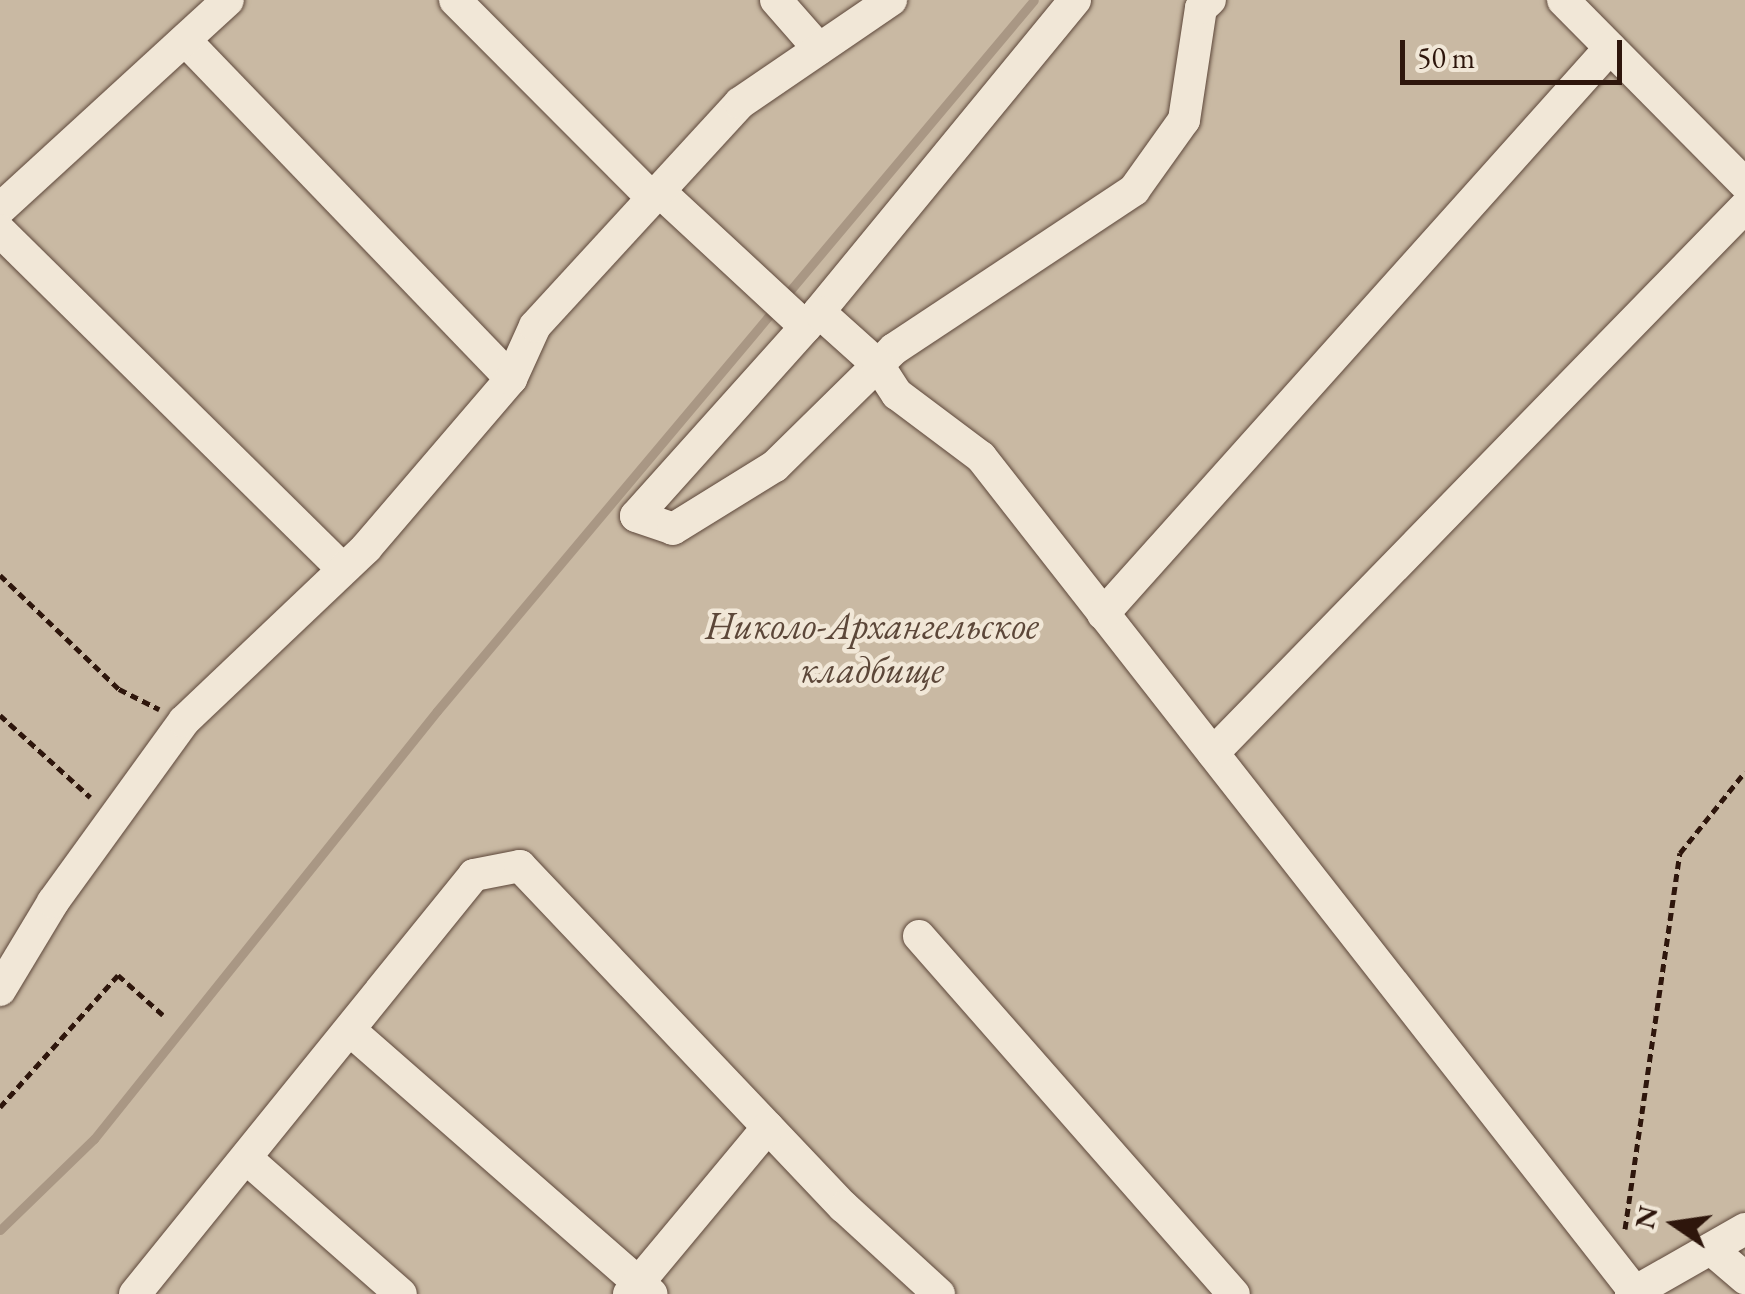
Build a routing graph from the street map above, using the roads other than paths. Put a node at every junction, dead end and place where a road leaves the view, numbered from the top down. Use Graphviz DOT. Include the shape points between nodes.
graph roads {
  1 [pos="228,0"];
  2 [pos="455,0"];
  3 [pos="776,0"];
  4 [pos="891,0"];
  5 [pos="1075,0"];
  6 [pos="1562,0"];
  7 [pos="1195,3"];
  8 [pos="185,40"];
  9 [pos="1610,48"];
  10 [pos="819,49"];
  11 [pos="1745,184"];
  12 [pos="656,195"];
  13 [pos="1745,208"];
  14 [pos="0,209"];
  15 [pos="0,231"];
  16 [pos="805,318"];
  17 [pos="878,366"];
  18 [pos="511,379"];
  19 [pos="342,568"];
  20 [pos="1104,614"];
  21 [pos="1213,754"];
  22 [pos="919,936"];
  23 [pos="0,990"];
  24 [pos="352,1032"];
  25 [pos="768,1126"];
  26 [pos="246,1158"];
  27 [pos="1745,1229"];
  28 [pos="1710,1249"];
  29 [pos="1745,1278"];
  30 [pos="1628,1286"];
  31 [pos="639,1290"];
  32 [pos="135,1294"];
  33 [pos="401,1294"];
  34 [pos="939,1294"];
  35 [pos="1234,1294"];
  1 -- 8 [label="lane"];
  2 -- 12 [label="lane"];
  3 -- 10 [label="lane"];
  4 -- 10 [label="lane"];
  5 -- 16 [label="lane"];
  6 -- 9 [label="lane"];
  7 -- 17 [label="lane" via="1184,120 1134,190"];
  8 -- 14 [label="lane"];
  8 -- 18 [label="lane"];
  9 -- 11 [label="lane"];
  9 -- 20 [label="lane"];
  10 -- 12 [label="lane" via="740,103"];
  12 -- 16 [label="lane"];
  12 -- 18 [label="lane" via="535,326"];
  13 -- 21 [label="lane"];
  15 -- 19 [label="lane"];
  16 -- 17 [label="lane"];
  16 -- 17 [label="lane" via="636,516 673,529 775,466"];
  17 -- 20 [label="lane" via="897,394 981,457"];
  18 -- 19 [label="lane"];
  19 -- 23 [label="lane" via="184,722"];
  20 -- 21 [label="lane"];
  21 -- 30 [label="lane"];
  22 -- 35 [label="lane"];
  24 -- 25 [label="lane" via="474,875 520,866"];
  24 -- 26 [label="lane"];
  24 -- 31 [label="lane"];
  25 -- 31 [label="lane"];
  25 -- 34 [label="lane"];
  26 -- 32 [label="lane"];
  26 -- 33 [label="lane"];
  27 -- 28 [label="lane"];
  28 -- 29 [label="lane"];
  28 -- 30 [label="lane"];
}
